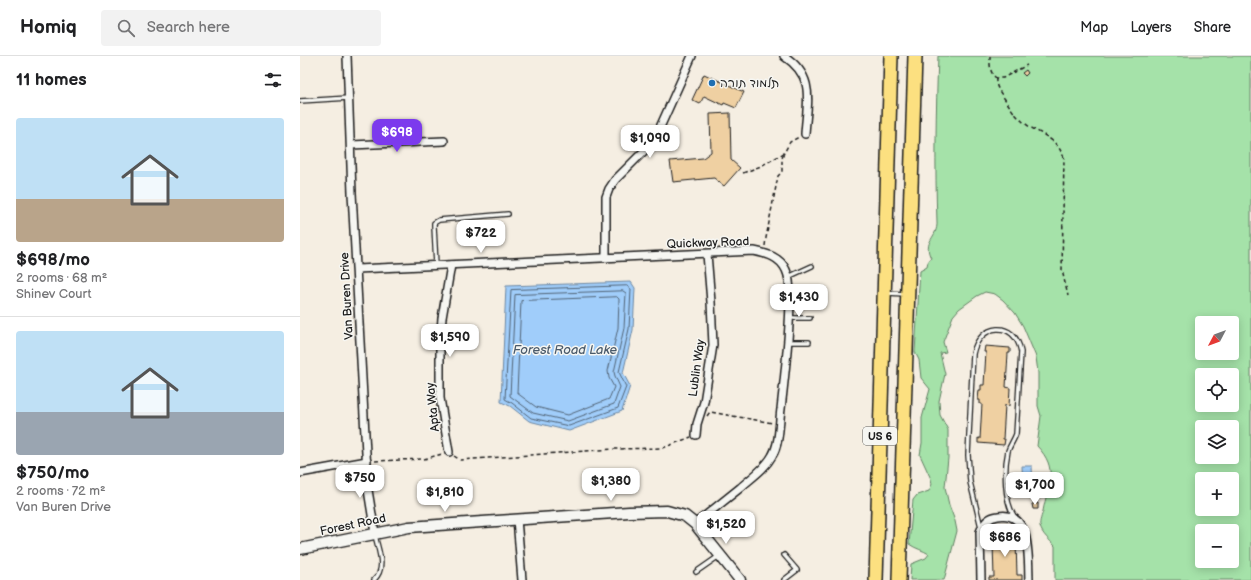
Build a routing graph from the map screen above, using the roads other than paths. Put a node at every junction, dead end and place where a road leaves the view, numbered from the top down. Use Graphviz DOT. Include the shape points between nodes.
graph roads {
  1 [pos="347,56"];
  2 [pos="692,56"];
  3 [pos="784,56"];
  4 [pos="891,56"];
  5 [pos="915,56"];
  6 [pos="349,98"];
  7 [pos="300,101"];
  8 [pos="805,134"];
  9 [pos="444,142"];
  10 [pos="351,145"];
  11 [pos="508,214"];
  12 [pos="707,254"];
  13 [pos="606,258"];
  14 [pos="451,264"];
  15 [pos="436,265"];
  16 [pos="812,266"];
  17 [pos="357,269"];
  18 [pos="788,277"];
  19 [pos="884,293"];
  20 [pos="908,294"];
  21 [pos="790,296"];
  22 [pos="812,296"];
  23 [pos="790,318"];
  24 [pos="810,318"];
  25 [pos="788,342"];
  26 [pos="809,342"];
  27 [pos="696,436"];
  28 [pos="449,452"];
  29 [pos="367,461"];
  30 [pos="300,473"];
  31 [pos="517,519"];
  32 [pos="1015,519"];
  33 [pos="695,524"];
  34 [pos="982,528"];
  35 [pos="375,533"];
  36 [pos="300,549"];
  37 [pos="784,555"];
  38 [pos="720,556"];
  39 [pos="696,572"];
  40 [pos="375,579"];
  41 [pos="370,580"];
  42 [pos="522,580"];
  43 [pos="740,580"];
  44 [pos="784,580"];
  45 [pos="876,580"];
  46 [pos="899,580"];
  47 [pos="981,580"];
  48 [pos="1029,580"];
  1 -- 6 [label="street, Van Buren Drive"];
  2 -- 13 [label="street" via="657,134 609,189 606,197"];
  3 -- 8 [label="street" via="801,71 807,82"];
  4 -- 19 [label="highway, US 6"];
  5 -- 20 [label="highway, US 6"];
  6 -- 7 [label="lane"];
  6 -- 10 [label="street, Van Buren Drive"];
  9 -- 10 [label="street"];
  10 -- 17 [label="street, Van Buren Drive"];
  11 -- 15 [label="lane" via="436,222"];
  12 -- 13 [label="street, Quickway Road"];
  12 -- 18 [label="street, Quickway Road" via="754,251 765,253 783,263"];
  12 -- 27 [label="street, Lublin Way" via="713,345"];
  13 -- 14 [label="street, Quickway Road"];
  14 -- 15 [label="street, Quickway Road"];
  14 -- 28 [label="street, Apta Way" via="440,343 440,398"];
  15 -- 17 [label="street, Quickway Road"];
  16 -- 18 [label="lane"];
  17 -- 29 [label="street, Van Buren Drive"];
  18 -- 21 [label="street, Quickway Road"];
  19 -- 20 [label="lane"];
  19 -- 45 [label="highway, US 6"];
  20 -- 46 [label="highway, US 6"];
  21 -- 22 [label="lane"];
  21 -- 23 [label="street, Quickway Road"];
  23 -- 24 [label="lane"];
  23 -- 25 [label="street, Quickway Road"];
  25 -- 26 [label="lane"];
  25 -- 33 [label="street, Quickway Road" via="773,455 756,475"];
  29 -- 30 [label="street"];
  29 -- 35 [label="street, Van Buren Drive" via="368,490"];
  31 -- 33 [label="street, Forest Road" via="655,511 679,514"];
  31 -- 35 [label="street, Forest Road" via="409,527"];
  31 -- 42 [label="street"];
  32 -- 34 [label="street" via="998,516 989,520"];
  32 -- 34 [label="lane" via="1010,509 1006,482 1008,450 1016,434 1021,352 1016,337 1003,329 995,329 981,336 973,354 968,454 970,482"];
  32 -- 48 [label="street" via="1026,534"];
  33 -- 38 [label="street, Forest Road"];
  34 -- 47 [label="street"];
  35 -- 36 [label="street, Forest Road"];
  35 -- 40 [label="lane" via="382,566"];
  37 -- 44 [label="lane" via="797,570"];
  38 -- 39 [label="lane"];
  38 -- 43 [label="street, Forest Road"];
  40 -- 41 [label="lane"];
}
